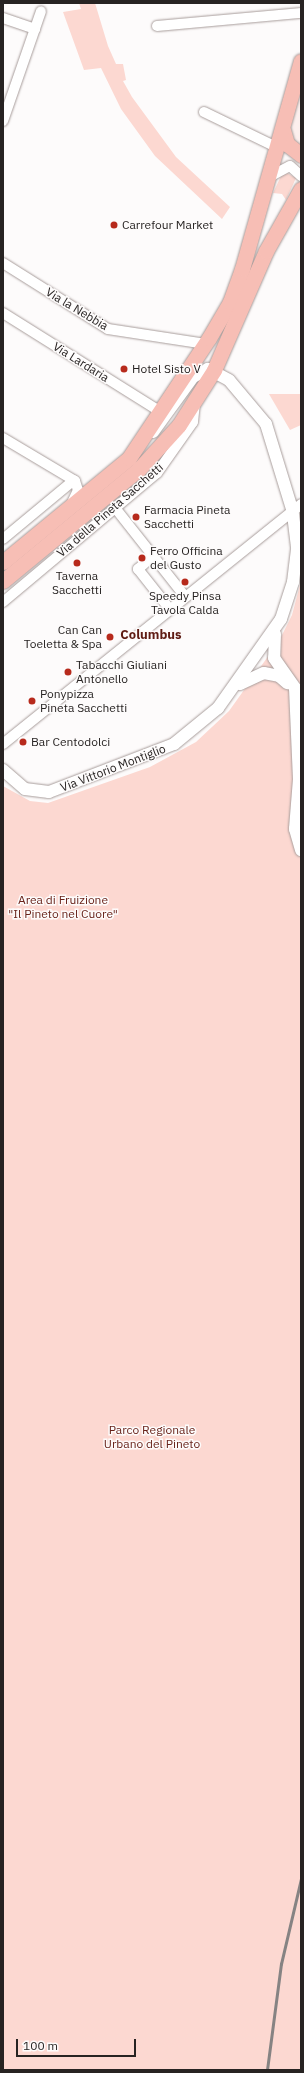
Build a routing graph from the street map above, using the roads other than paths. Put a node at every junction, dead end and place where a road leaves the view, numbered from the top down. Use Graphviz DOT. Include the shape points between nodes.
graph roads {
  1 [pos="41,11"];
  2 [pos="301,13"];
  3 [pos="3,18"];
  4 [pos="157,26"];
  5 [pos="34,29"];
  6 [pos="301,61"];
  7 [pos="204,112"];
  8 [pos="3,121"];
  9 [pos="283,130"];
  10 [pos="278,148"];
  11 [pos="301,155"];
  12 [pos="271,176"];
  13 [pos="301,176"];
  14 [pos="301,189"];
  15 [pos="3,264"];
  16 [pos="3,313"];
  17 [pos="206,344"];
  18 [pos="214,370"];
  19 [pos="195,404"];
  20 [pos="159,411"];
  21 [pos="3,438"];
  22 [pos="129,458"];
  23 [pos="74,480"];
  24 [pos="296,506"];
  25 [pos="69,507"];
  26 [pos="116,509"];
  27 [pos="3,539"];
  28 [pos="153,556"];
  29 [pos="3,562"];
  30 [pos="3,581"];
  31 [pos="184,595"];
  32 [pos="3,602"];
  33 [pos="168,607"];
  34 [pos="276,629"];
  35 [pos="232,690"];
  36 [pos="296,695"];
  37 [pos="3,744"];
  38 [pos="3,770"];
  39 [pos="301,850"];
  1 -- 5 [label="street"];
  2 -- 4 [label="street"];
  3 -- 5 [label="street"];
  5 -- 8 [label="street"];
  6 -- 9 [label="main road"];
  7 -- 10 [label="street"];
  9 -- 10 [label="main road"];
  9 -- 11 [label="main road" via="287,144"];
  10 -- 12 [label="main road"];
  12 -- 13 [label="street" via="290,166"];
  12 -- 17 [label="main road" via="234,294"];
  14 -- 18 [label="main road, Via della Pineta Sacchetti" via="266,251"];
  15 -- 17 [label="street, Via la Nebbia" via="108,328"];
  16 -- 20 [label="street, Via Lardaria"];
  17 -- 20 [label="main road"];
  18 -- 19 [label="main road, Via della Pineta Sacchetti"];
  18 -- 22 [label="street" via="195,375 168,414"];
  18 -- 24 [label="street" via="229,380 266,424"];
  19 -- 26 [label="street, Via della Pineta Sacchetti" via="194,420 172,454"];
  19 -- 30 [label="main road, Via della Pineta Sacchetti" via="142,467"];
  20 -- 22 [label="main road"];
  21 -- 23 [label="street"];
  22 -- 25 [label="main road"];
  23 -- 25 [label="street" via="78,492"];
  23 -- 27 [label="street"];
  24 -- 31 [label="street"];
  24 -- 34 [label="street" via="295,570"];
  25 -- 29 [label="main road"];
  26 -- 28 [label="street"];
  26 -- 32 [label="street, Via della Pineta Sacchetti"];
  28 -- 31 [label="street"];
  28 -- 33 [label="street" via="138,569"];
  31 -- 33 [label="street"];
  33 -- 37 [label="street"];
  34 -- 35 [label="street, Via Vittorio Montiglio"];
  34 -- 36 [label="street" via="272,654 293,682"];
  35 -- 36 [label="street, Via Vittorio Montiglio" via="264,673 279,676"];
  35 -- 38 [label="street, Via Vittorio Montiglio" via="209,717 174,744 59,790 32,791 10,779"];
  36 -- 39 [label="street" via="299,779 295,829"];
}
